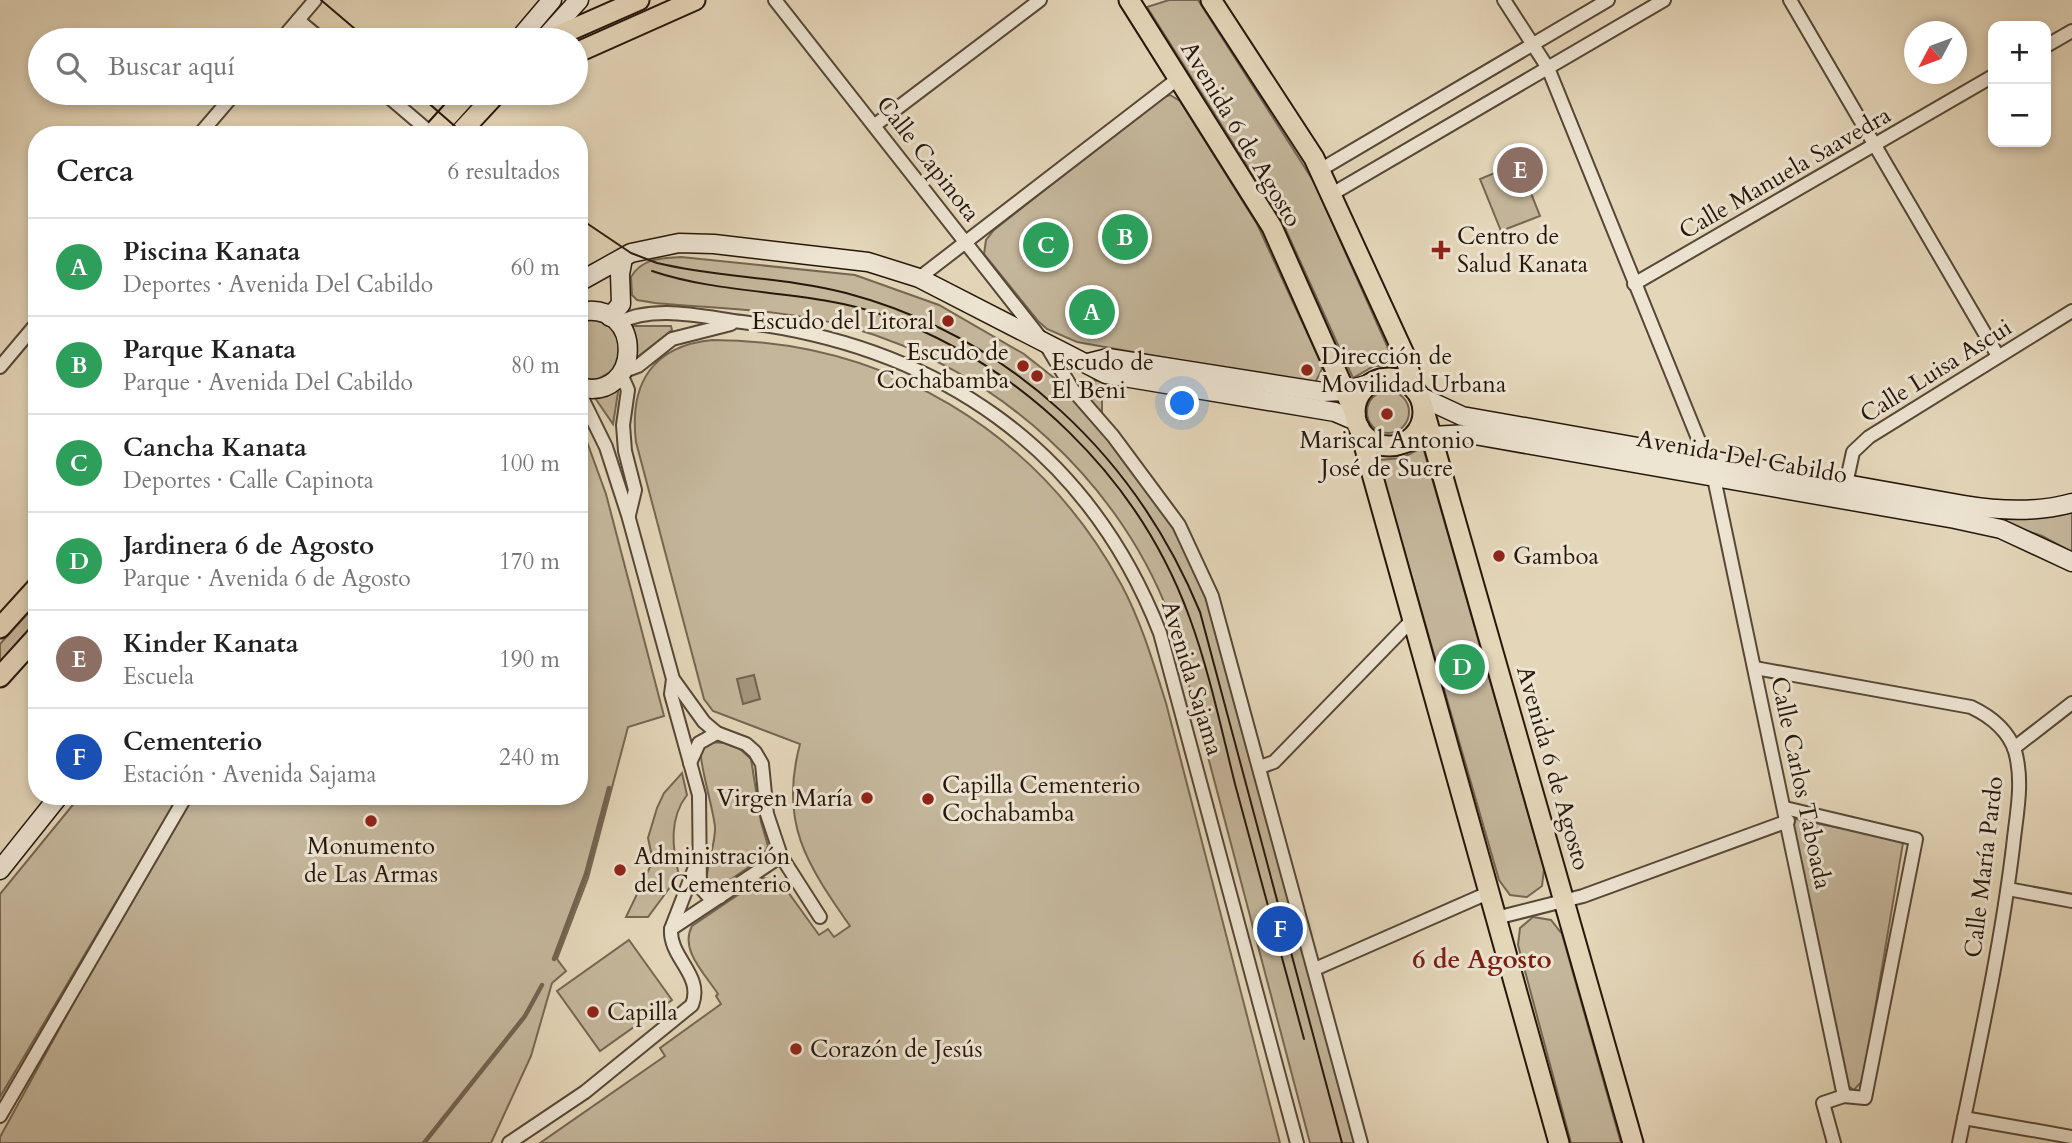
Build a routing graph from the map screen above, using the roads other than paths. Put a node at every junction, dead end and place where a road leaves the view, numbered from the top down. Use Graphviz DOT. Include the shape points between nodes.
graph roads {
  1 [pos="315,0"];
  2 [pos="552,0"];
  3 [pos="579,0"];
  4 [pos="639,0"];
  5 [pos="695,0"];
  6 [pos="775,0"];
  7 [pos="1040,0"];
  8 [pos="1129,0"];
  9 [pos="1211,0"];
  10 [pos="1504,0"];
  11 [pos="1608,0"];
  12 [pos="1664,0"];
  13 [pos="1790,0"];
  14 [pos="298,20"];
  15 [pos="291,28"];
  16 [pos="308,28"];
  17 [pos="528,28"];
  18 [pos="554,28"];
  19 [pos="575,28"];
  20 [pos="2072,31"];
  21 [pos="2051,43"];
  22 [pos="1532,44"];
  23 [pos="588,48"];
  24 [pos="1548,68"];
  25 [pos="1180,77"];
  26 [pos="1988,79"];
  27 [pos="225,105"];
  28 [pos="398,105"];
  29 [pos="458,105"];
  30 [pos="485,105"];
  31 [pos="875,125"];
  32 [pos="207,126"];
  33 [pos="422,126"];
  34 [pos="438,126"];
  35 [pos="466,126"];
  36 [pos="1874,146"];
  37 [pos="1320,170"];
  38 [pos="1332,194"];
  39 [pos="966,242"];
  40 [pos="623,258"];
  41 [pos="588,277"];
  42 [pos="919,278"];
  43 [pos="1634,284"];
  44 [pos="588,310"];
  45 [pos="2072,312"];
  46 [pos="614,320"];
  47 [pos="742,322"];
  48 [pos="28,334"];
  49 [pos="1046,345"];
  50 [pos="1998,356"];
  51 [pos="1088,363"];
  52 [pos="0,367"];
  53 [pos="622,373"];
  54 [pos="1369,384"];
  55 [pos="588,387"];
  56 [pos="1345,391"];
  57 [pos="1419,397"];
  58 [pos="588,410"];
  59 [pos="1356,421"];
  60 [pos="1431,436"];
  61 [pos="1398,444"];
  62 [pos="1711,470"];
  63 [pos="1846,484"];
  64 [pos="2072,503"];
  65 [pos="628,515"];
  66 [pos="2072,562"];
  67 [pos="28,597"];
  68 [pos="1413,619"];
  69 [pos="0,628"];
  70 [pos="28,646"];
  71 [pos="1755,668"];
  72 [pos="0,677"];
  73 [pos="673,679"];
  74 [pos="2072,703"];
  75 [pos="717,733"];
  76 [pos="2014,748"];
  77 [pos="690,763"];
  78 [pos="1259,766"];
  79 [pos="52,805"];
  80 [pos="181,805"];
  81 [pos="1787,815"];
  82 [pos="781,856"];
  83 [pos="699,857"];
  84 [pos="0,870"];
  85 [pos="2008,889"];
  86 [pos="1488,893"];
  87 [pos="720,897"];
  88 [pos="1566,899"];
  89 [pos="2072,901"];
  90 [pos="820,917"];
  91 [pos="1496,918"];
  92 [pos="671,929"];
  93 [pos="1315,969"];
  94 [pos="1844,1097"];
  95 [pos="0,1116"];
  96 [pos="1964,1118"];
  97 [pos="2072,1137"];
  98 [pos="509,1143"];
  99 [pos="1297,1143"];
  100 [pos="1361,1143"];
  101 [pos="1559,1143"];
  102 [pos="1633,1143"];
  103 [pos="1834,1143"];
  104 [pos="1959,1143"];
  1 -- 14 [label="street"];
  2 -- 17 [label="street"];
  3 -- 18 [label="street"];
  4 -- 19 [label="main road"];
  5 -- 23 [label="main road"];
  6 -- 31 [label="street, Calle Capinota"];
  7 -- 31 [label="street"];
  8 -- 25 [label="main road, Avenida 6 de Agosto"];
  9 -- 37 [label="main road, Avenida 6 de Agosto"];
  10 -- 22 [label="street, Calle Carlos Taboada"];
  11 -- 22 [label="street"];
  12 -- 24 [label="street"];
  13 -- 36 [label="street"];
  14 -- 15 [label="street"];
  14 -- 16 [label="street"];
  20 -- 21 [label="street"];
  22 -- 24 [label="street, Calle Carlos Taboada"];
  22 -- 37 [label="street"];
  24 -- 38 [label="street"];
  24 -- 43 [label="street, Calle Carlos Taboada"];
  25 -- 39 [label="street"];
  25 -- 56 [label="main road, Avenida 6 de Agosto" via="1272,227"];
  26 -- 36 [label="street, Calle Manuela Saavedra"];
  27 -- 32 [label="street"];
  28 -- 33 [label="street"];
  29 -- 34 [label="main road"];
  30 -- 35 [label="main road"];
  31 -- 39 [label="street, Calle Capinota"];
  36 -- 43 [label="street, Calle Manuela Saavedra"];
  36 -- 50 [label="street"];
  37 -- 38 [label="main road, Avenida 6 de Agosto"];
  38 -- 57 [label="main road, Avenida 6 de Agosto"];
  39 -- 42 [label="street"];
  39 -- 49 [label="street, Calle Capinota"];
  40 -- 41 [label="street"];
  40 -- 42 [label="street" via="663,245 714,244 868,262"];
  40 -- 46 [label="street" via="621,304"];
  42 -- 49 [label="street"];
  43 -- 62 [label="street, Calle Carlos Taboada"];
  44 -- 46 [label="street"];
  45 -- 50 [label="street, Calle Luisa Ascui"];
  46 -- 47 [label="street, Avenida Sajama" via="635,314"];
  46 -- 53 [label="street" via="629,348"];
  47 -- 53 [label="street, Avenida Sajama" via="686,333"];
  47 -- 99 [label="street, Avenida Sajama" via="780,326 866,348 966,395 1044,457 1113,538 1141,585 1160,633"];
  48 -- 52 [label="street"];
  49 -- 51 [label="street"];
  49 -- 78 [label="street, Avenida Sajama" via="1073,390 1157,493 1196,558 1220,620"];
  50 -- 63 [label="street, Calle Luisa Ascui" via="1869,437 1853,452"];
  51 -- 56 [label="street" via="1108,358 1323,392"];
  51 -- 59 [label="street" via="1106,374 1335,412"];
  53 -- 55 [label="street" via="605,386"];
  53 -- 65 [label="street" via="628,390 625,451 635,490"];
  54 -- 56 [label="street"];
  54 -- 57 [label="main road" via="1391,377"];
  54 -- 59 [label="main road" via="1356,402"];
  56 -- 59 [label="main road, Avenida 6 de Agosto"];
  57 -- 60 [label="main road, Avenida 6 de Agosto"];
  57 -- 61 [label="main road" via="1419,429"];
  57 -- 62 [label="street, Avenida Del Cabildo" via="1462,416"];
  58 -- 65 [label="street" via="606,447"];
  59 -- 61 [label="main road" via="1374,442"];
  59 -- 68 [label="main road, Avenida 6 de Agosto"];
  60 -- 61 [label="street, Avenida Del Cabildo"];
  60 -- 62 [label="street, Avenida Del Cabildo" via="1469,434"];
  60 -- 88 [label="main road, Avenida 6 de Agosto"];
  62 -- 63 [label="street, Avenida Del Cabildo"];
  62 -- 66 [label="street, Avenida Del Cabildo" via="1978,524 2030,540"];
  62 -- 71 [label="street, Calle Carlos Taboada"];
  63 -- 64 [label="street, Avenida Del Cabildo" via="1996,510"];
  65 -- 73 [label="street"];
  67 -- 69 [label="main road"];
  68 -- 78 [label="street" via="1274,762"];
  68 -- 86 [label="main road, Avenida 6 de Agosto"];
  70 -- 72 [label="main road"];
  71 -- 76 [label="street, Calle María Pardo" via="1971,707 2001,727"];
  71 -- 81 [label="street, Calle Carlos Taboada"];
  73 -- 75 [label="street" via="694,712"];
  73 -- 77 [label="street" via="671,694"];
  74 -- 76 [label="street"];
  75 -- 77 [label="street" via="699,743"];
  75 -- 82 [label="street" via="746,744 762,764 767,814"];
  76 -- 85 [label="street, Calle María Pardo" via="2020,790"];
  77 -- 83 [label="street" via="702,821"];
  78 -- 93 [label="street, Avenida Sajama"];
  79 -- 84 [label="street"];
  80 -- 95 [label="street"];
  81 -- 88 [label="street"];
  81 -- 94 [label="street, Calle Carlos Taboada"];
  81 -- 94 [label="street" via="1916,839 1865,1098"];
  82 -- 87 [label="street"];
  82 -- 90 [label="street"];
  83 -- 87 [label="street" via="700,887 709,897"];
  83 -- 92 [label="street"];
  85 -- 89 [label="street"];
  85 -- 96 [label="street, Calle María Pardo"];
  86 -- 91 [label="main road, Avenida 6 de Agosto"];
  86 -- 93 [label="street"];
  87 -- 92 [label="street"];
  88 -- 91 [label="street"];
  88 -- 102 [label="main road, Avenida 6 de Agosto"];
  91 -- 101 [label="main road, Avenida 6 de Agosto"];
  92 -- 98 [label="street" via="674,949 694,981 692,1005 585,1092"];
  93 -- 100 [label="street, Avenida Sajama"];
  94 -- 103 [label="street" via="1823,1102"];
  96 -- 97 [label="street"];
  96 -- 104 [label="street, Calle María Pardo"];
}
